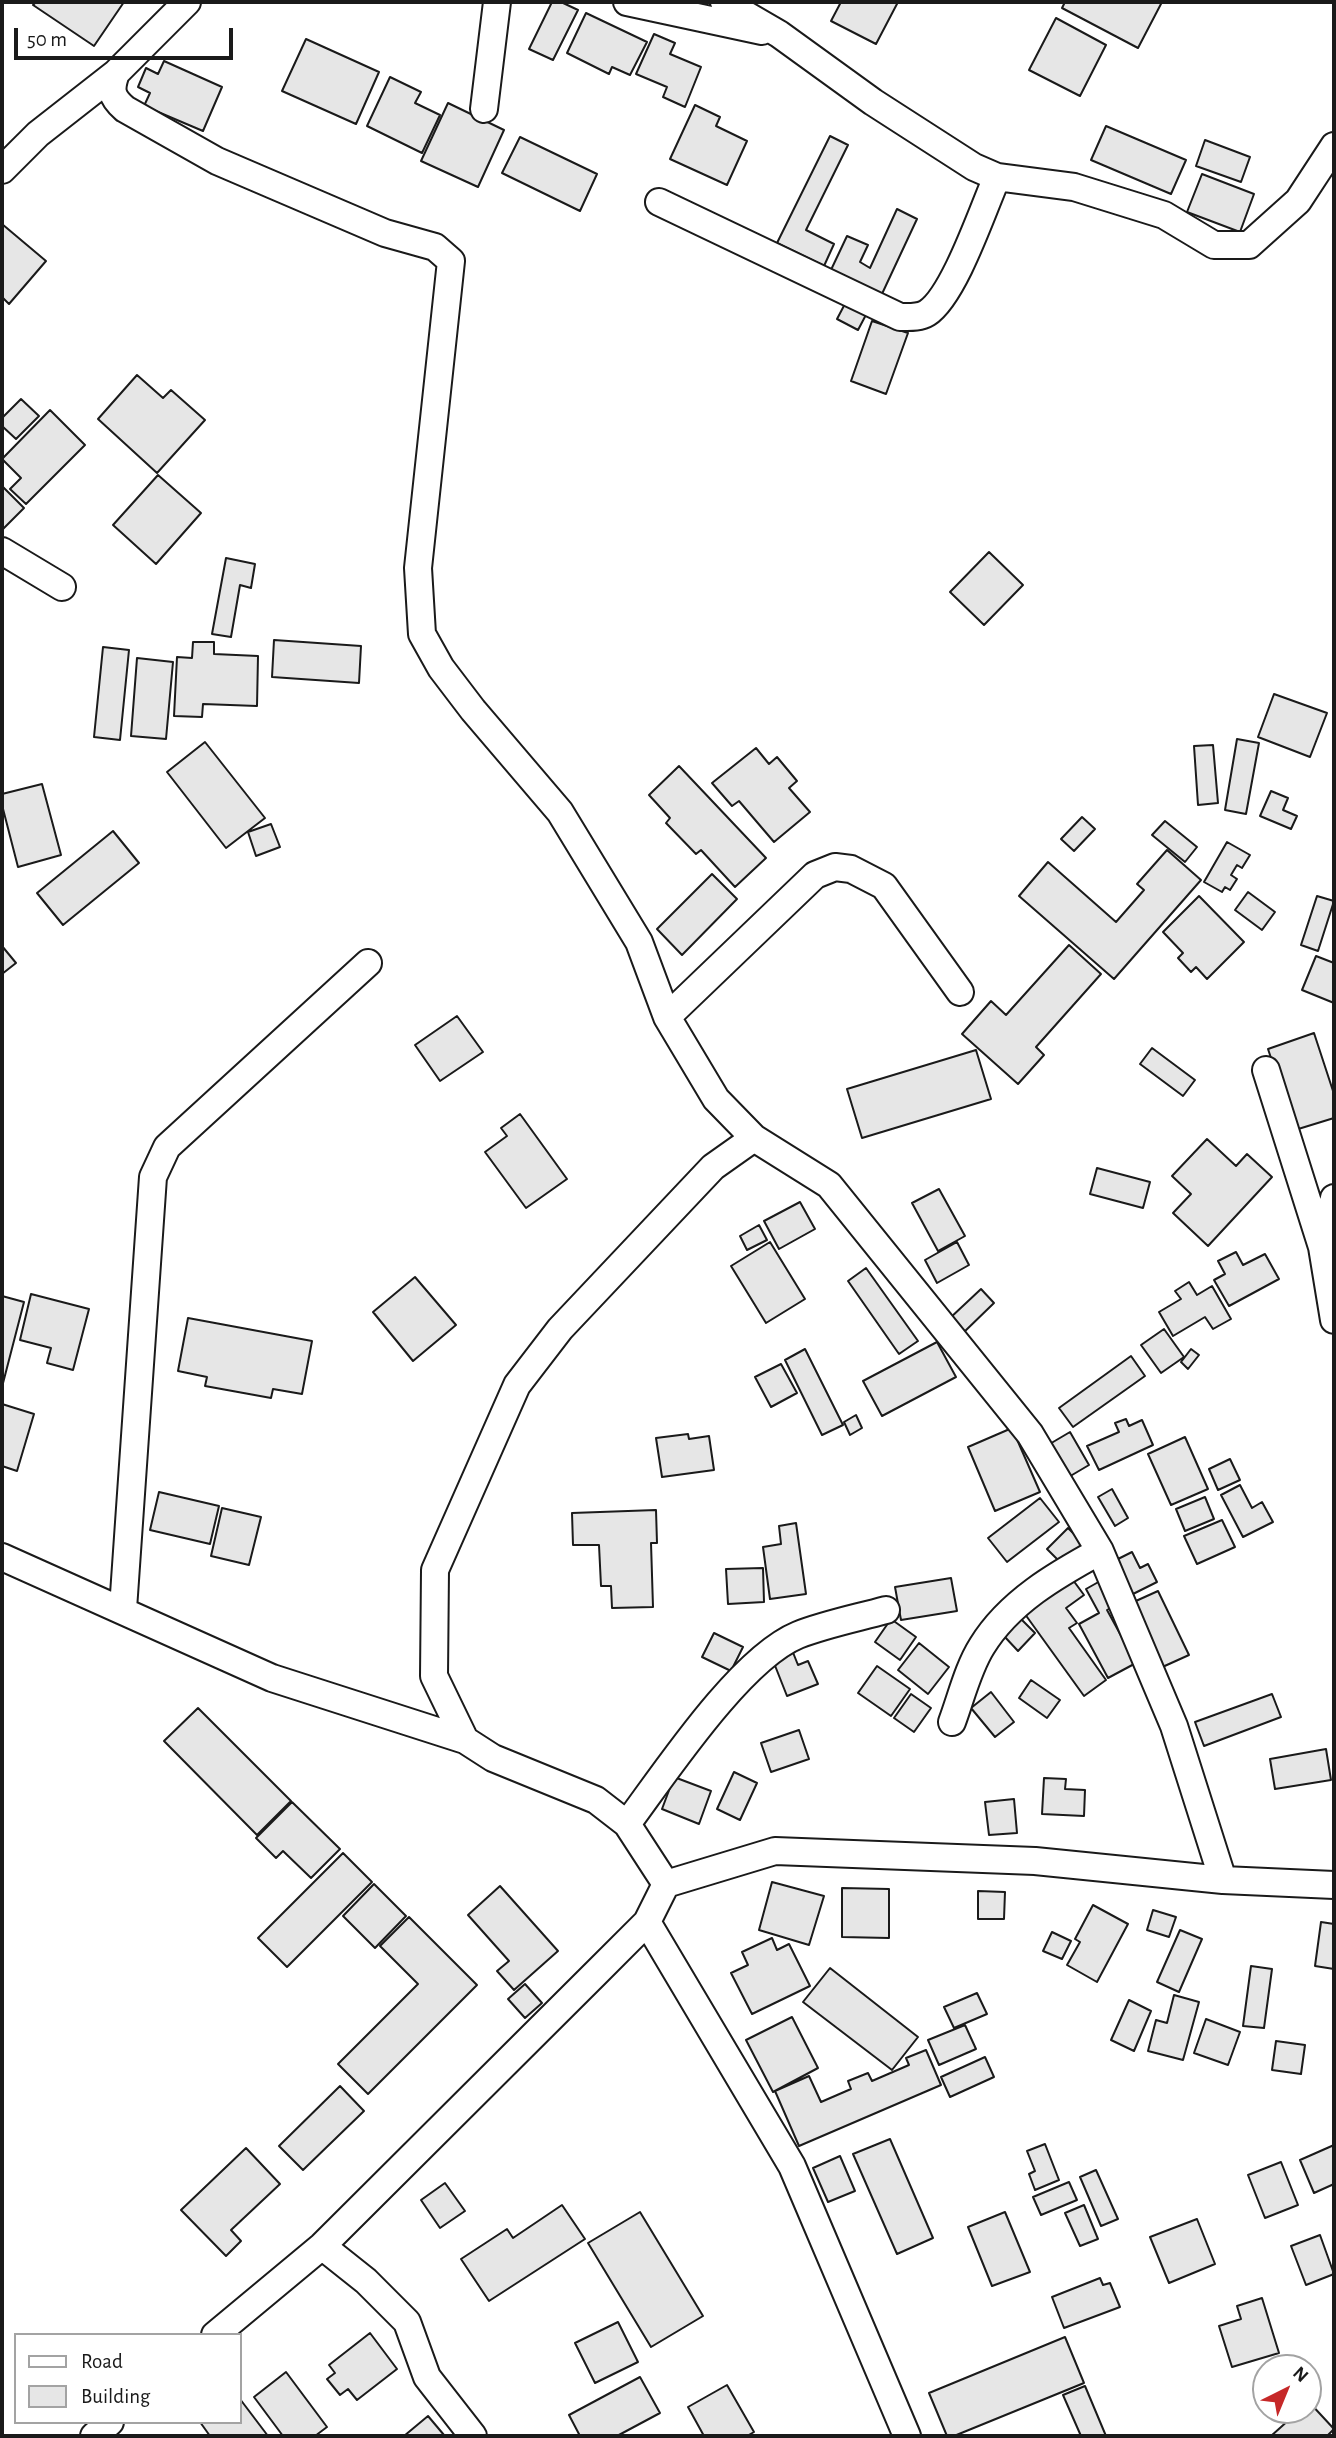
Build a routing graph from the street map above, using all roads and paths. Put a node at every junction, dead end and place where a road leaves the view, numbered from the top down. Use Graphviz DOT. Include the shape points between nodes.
graph roads {
  1 [pos="187,2"];
  2 [pos="497,2"];
  3 [pos="626,2"];
  4 [pos="724,2"];
  5 [pos="779,34"];
  6 [pos="116,73"];
  7 [pos="484,108"];
  8 [pos="1334,146"];
  9 [pos="2,170"];
  10 [pos="997,177"];
  11 [pos="659,202"];
  12 [pos="2,551"];
  13 [pos="62,587"];
  14 [pos="368,963"];
  15 [pos="960,992"];
  16 [pos="667,1017"];
  17 [pos="1266,1070"];
  18 [pos="754,1138"];
  19 [pos="1334,1198"];
  20 [pos="1322,1247"];
  21 [pos="1334,1320"];
  22 [pos="1100,1551"];
  23 [pos="2,1557"];
  24 [pos="123,1609"];
  25 [pos="886,1610"];
  26 [pos="952,1722"];
  27 [pos="465,1740"];
  28 [pos="627,1824"];
  29 [pos="1223,1880"];
  30 [pos="666,1884"];
  31 [pos="1334,1885"];
  32 [pos="647,1922"];
  33 [pos="322,2246"];
  34 [pos="217,2333"];
  35 [pos="473,2436"];
  36 [pos="907,2436"];
  1 -- 6 [label="street"];
  2 -- 7 [label="street"];
  3 -- 5 [label="street"];
  4 -- 5 [label="street"];
  5 -- 10 [label="street" via="918,133"];
  6 -- 9 [label="street" via="38,134"];
  6 -- 16 [label="street" via="113,99 217,161 385,233 435,247 451,261 418,568 422,635 473,710 560,812 639,942"];
  8 -- 10 [label="street" via="1298,201 1249,245 1214,245 1164,215 1074,187"];
  10 -- 11 [label="street" via="951,282 923,316 900,317"];
  12 -- 13 [label="street"];
  14 -- 24 [label="street" via="167,1147 153,1177"];
  15 -- 16 [label="street" via="884,886 851,869 835,867 815,875"];
  16 -- 18 [label="street" via="716,1099"];
  17 -- 20 [label="street"];
  18 -- 22 [label="street" via="829,1185 1030,1434"];
  18 -- 27 [label="street" via="713,1167 560,1329 517,1385 435,1570 433,1676"];
  19 -- 20 [label="street"];
  20 -- 21 [label="street"];
  22 -- 26 [label="street" via="1056,1575 1008,1615 981,1646"];
  22 -- 29 [label="street" via="1174,1726"];
  23 -- 24 [label="street"];
  24 -- 27 [label="street" via="272,1678"];
  25 -- 28 [label="street" via="796,1636 752,1667"];
  27 -- 28 [label="street" via="494,1758 596,1800"];
  28 -- 30 [label="street"];
  29 -- 30 [label="street" via="1035,1861 775,1851"];
  29 -- 31 [label="street"];
  30 -- 32 [label="street"];
  32 -- 33 [label="street"];
  32 -- 36 [label="street" via="792,2166"];
  33 -- 34 [label="street"];
  33 -- 35 [label="street" via="407,2322 427,2378"];
}
